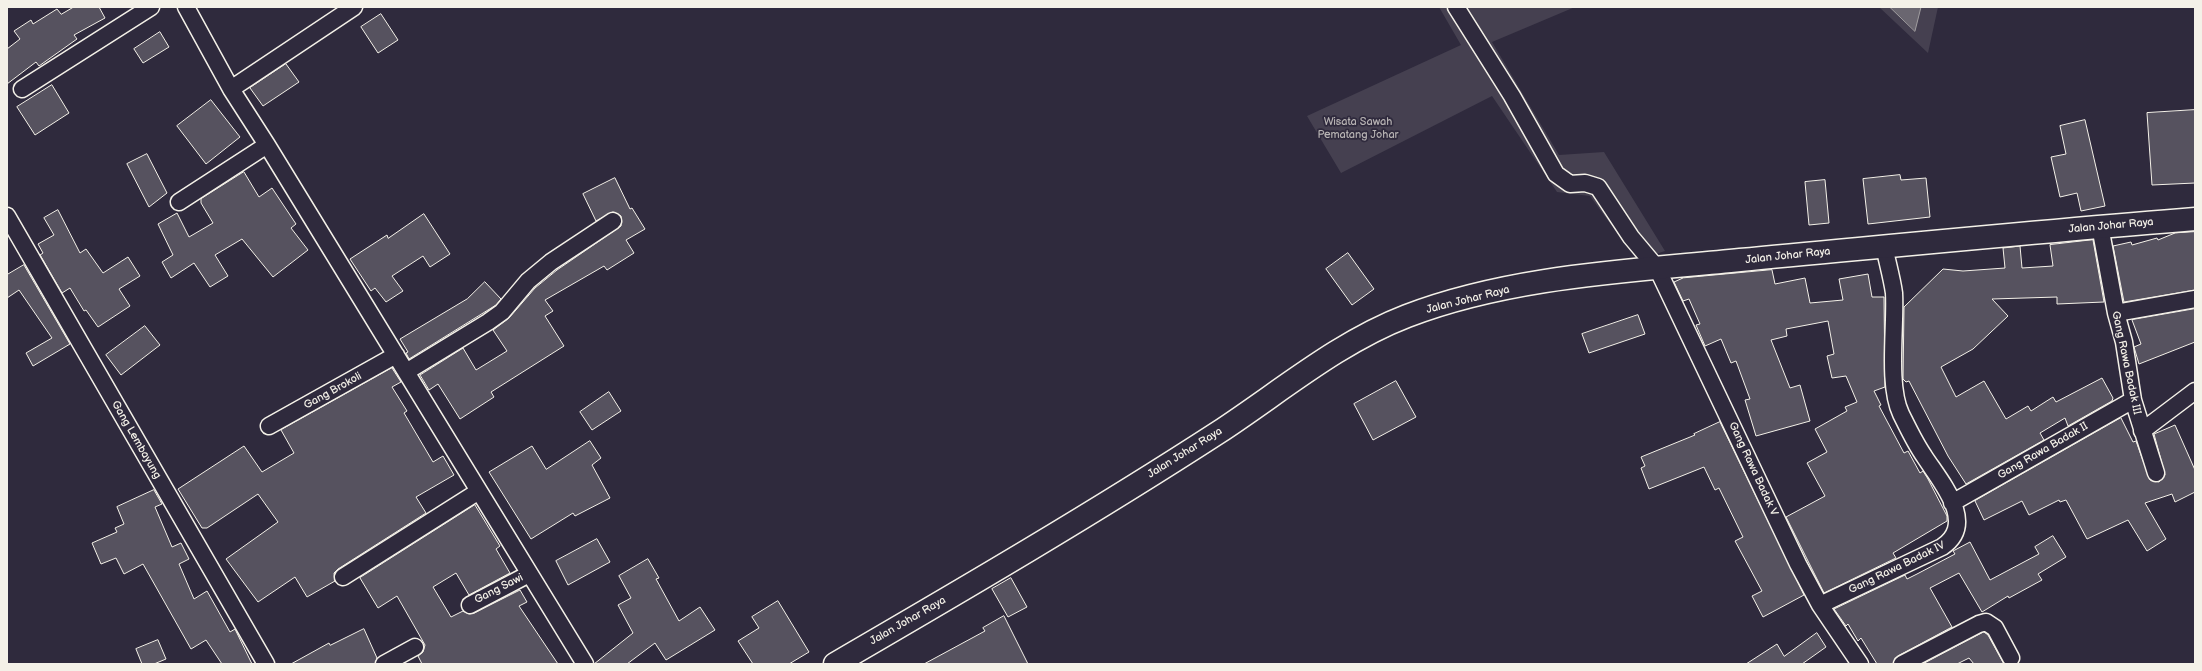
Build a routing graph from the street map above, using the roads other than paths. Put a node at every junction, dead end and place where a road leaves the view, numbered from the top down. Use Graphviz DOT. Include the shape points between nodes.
graph roads {
  1 [pos="151,7"];
  2 [pos="186,7"];
  3 [pos="354,7"];
  4 [pos="1456,7"];
  5 [pos="22,88"];
  6 [pos="231,89"];
  7 [pos="267,145"];
  8 [pos="179,202"];
  9 [pos="7,216"];
  10 [pos="2195,219"];
  11 [pos="613,221"];
  12 [pos="2100,226"];
  13 [pos="1884,246"];
  14 [pos="1657,268"];
  15 [pos="2195,299"];
  16 [pos="2116,313"];
  17 [pos="396,355"];
  18 [pos="406,372"];
  19 [pos="2195,391"];
  20 [pos="2133,400"];
  21 [pos="269,426"];
  22 [pos="2142,431"];
  23 [pos="2156,473"];
  24 [pos="478,491"];
  25 [pos="1952,503"];
  26 [pos="529,574"];
  27 [pos="343,577"];
  28 [pos="470,605"];
  29 [pos="1820,605"];
  30 [pos="415,647"];
  31 [pos="2011,658"];
  32 [pos="266,664"];
  33 [pos="384,664"];
  34 [pos="585,664"];
  35 [pos="835,664"];
  36 [pos="1860,664"];
  37 [pos="1902,664"];
  1 -- 5 [label="street"];
  2 -- 6 [label="street"];
  3 -- 6 [label="street"];
  4 -- 14 [label="street, Gang Rawa Badak V" via="1512,96 1556,174 1570,184 1585,183 1598,187 1631,237"];
  6 -- 7 [label="street"];
  7 -- 8 [label="street"];
  7 -- 17 [label="street"];
  9 -- 32 [label="street, Gang Lembayung"];
  10 -- 12 [label="street, Jalan Johar Raya"];
  11 -- 18 [label="street" via="551,262 528,281 502,312"];
  12 -- 13 [label="street, Jalan Johar Raya"];
  12 -- 16 [label="street, Gang Rawa Badak III"];
  13 -- 14 [label="street, Jalan Johar Raya"];
  13 -- 25 [label="street, Gang Rawa Badak IV" via="1894,292 1894,378 1899,411 1910,435"];
  14 -- 29 [label="street, Gang Rawa Badak V"];
  14 -- 35 [label="street, Jalan Johar Raya" via="1542,282 1464,298 1406,316 1380,328 1325,360 1221,431 1025,553"];
  15 -- 16 [label="street"];
  16 -- 20 [label="street, Gang Rawa Badak III" via="2124,342"];
  17 -- 18 [label="street"];
  17 -- 21 [label="street, Gang Brokoli"];
  18 -- 24 [label="street"];
  19 -- 22 [label="street"];
  20 -- 22 [label="street, Gang Rawa Badak III"];
  20 -- 25 [label="street, Gang Rawa Badak II"];
  22 -- 23 [label="street, Gang Rawa Badak III"];
  24 -- 26 [label="street"];
  24 -- 27 [label="street"];
  25 -- 29 [label="street, Gang Rawa Badak IV" via="1957,523 1954,538 1949,542"];
  26 -- 28 [label="street, Gang Sawi"];
  26 -- 34 [label="street"];
  29 -- 36 [label="street, Gang Rawa Badak V"];
  30 -- 33 [label="street"];
  31 -- 37 [label="street" via="1995,628 1986,622"];
}
